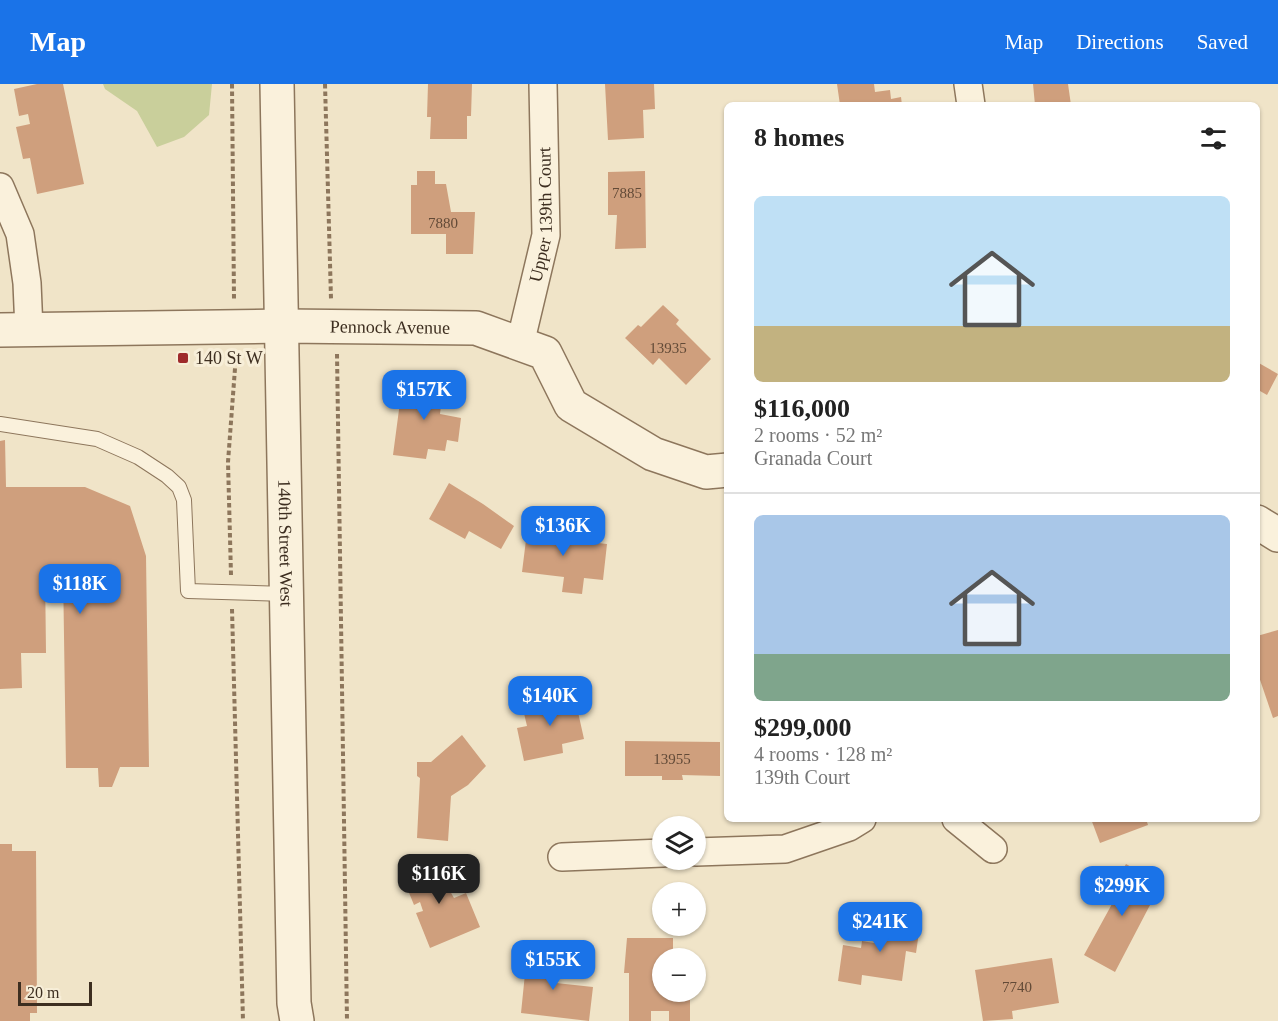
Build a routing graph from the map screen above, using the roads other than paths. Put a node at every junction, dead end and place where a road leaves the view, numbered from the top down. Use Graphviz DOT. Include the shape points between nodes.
graph roads {
  1 [pos="277,84"];
  2 [pos="543,84"];
  3 [pos="968,84"];
  4 [pos="971,102"];
  5 [pos="2,202"];
  6 [pos="283,326"];
  7 [pos="15,330"];
  8 [pos="520,344"];
  9 [pos="0,424"];
  10 [pos="724,470"];
  11 [pos="1260,524"];
  12 [pos="1278,535"];
  13 [pos="286,594"];
  14 [pos="857,822"];
  15 [pos="960,822"];
  16 [pos="993,849"];
  17 [pos="706,852"];
  18 [pos="652,854"];
  19 [pos="562,857"];
  20 [pos="294,1015"];
  1 -- 6 [label="street, 140th Street West"];
  2 -- 8 [label="street, Upper 139th Court" via="546,235"];
  3 -- 4 [label="street"];
  5 -- 7 [label="street" via="16,221 27,283"];
  6 -- 7 [label="street, Pennock Avenue"];
  6 -- 8 [label="street, Pennock Avenue" via="476,328"];
  6 -- 13 [label="street, 140th Street West"];
  8 -- 10 [label="street, Pennock Avenue" via="545,353 571,405 653,454 706,472"];
  9 -- 13 [label="lane" via="97,439 138,457 167,476 179,487 184,500 188,591"];
  11 -- 12 [label="street"];
  13 -- 20 [label="street, 140th Street West"];
  14 -- 17 [label="street" via="785,849"];
  15 -- 16 [label="street"];
  18 -- 19 [label="street"];
}
